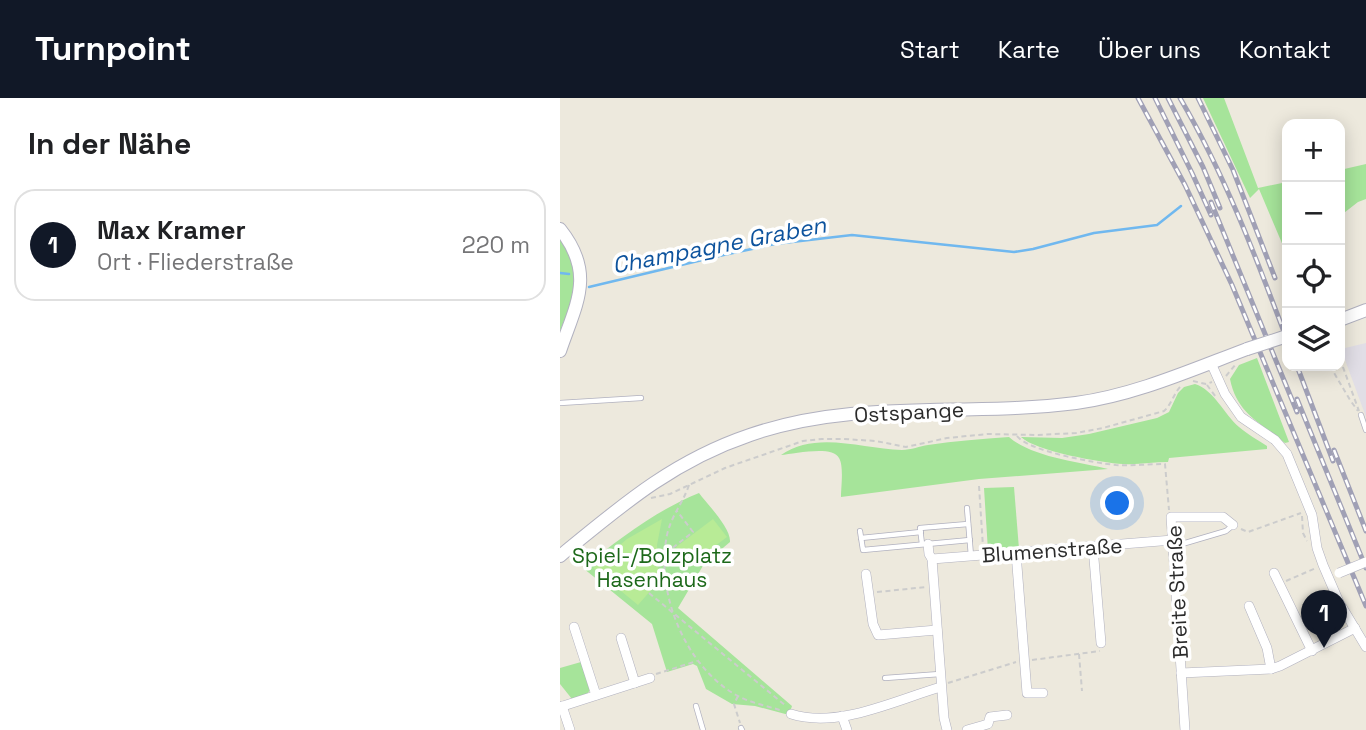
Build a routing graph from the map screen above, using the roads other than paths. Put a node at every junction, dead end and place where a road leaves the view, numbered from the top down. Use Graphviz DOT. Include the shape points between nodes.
graph roads {
  1 [pos="560,231"];
  2 [pos="1366,310"];
  3 [pos="1345,318"];
  4 [pos="1282,338"];
  5 [pos="560,351"];
  6 [pos="1211,363"];
  7 [pos="641,398"];
  8 [pos="560,403"];
  9 [pos="1361,415"];
  10 [pos="1366,430"];
  11 [pos="967,508"];
  12 [pos="968,524"];
  13 [pos="1233,526"];
  14 [pos="921,530"];
  15 [pos="860,531"];
  16 [pos="861,538"];
  17 [pos="970,540"];
  18 [pos="1177,542"];
  19 [pos="925,544"];
  20 [pos="1093,547"];
  21 [pos="1016,552"];
  22 [pos="560,556"];
  23 [pos="971,556"];
  24 [pos="932,559"];
  25 [pos="1366,562"];
  26 [pos="1274,573"];
  27 [pos="866,574"];
  28 [pos="1328,578"];
  29 [pos="1249,606"];
  30 [pos="574,627"];
  31 [pos="1356,628"];
  32 [pos="937,630"];
  33 [pos="621,638"];
  34 [pos="1101,643"];
  35 [pos="1366,647"];
  36 [pos="1312,651"];
  37 [pos="1271,669"];
  38 [pos="940,674"];
  39 [pos="1181,674"];
  40 [pos="650,678"];
  41 [pos="885,678"];
  42 [pos="635,683"];
  43 [pos="941,687"];
  44 [pos="1043,693"];
  45 [pos="596,695"];
  46 [pos="696,706"];
  47 [pos="561,707"];
  48 [pos="789,713"];
  49 [pos="1007,715"];
  50 [pos="842,716"];
  51 [pos="570,730"];
  52 [pos="703,730"];
  53 [pos="846,730"];
  54 [pos="947,730"];
  55 [pos="967,730"];
  56 [pos="1185,730"];
  1 -- 5 [label="main road" via="574,250 581,280"];
  2 -- 3 [label="main road"];
  4 -- 6 [label="main road, Ostspange, bridge"];
  6 -- 22 [label="main road, Ostspange" via="1089,401 848,414 774,427 713,449 662,476"];
  6 -- 28 [label="street" via="1224,394 1241,417 1287,454 1312,515"];
  7 -- 8 [label="lane"];
  9 -- 10 [label="lane"];
  11 -- 12 [label="lane"];
  12 -- 14 [label="lane"];
  12 -- 17 [label="lane"];
  13 -- 18 [label="lane"];
  13 -- 18 [label="street, Breite Straße" via="1223,517 1171,517"];
  14 -- 16 [label="lane"];
  14 -- 19 [label="lane"];
  15 -- 16 [label="lane"];
  16 -- 19 [label="lane" via="863,550"];
  17 -- 19 [label="lane"];
  17 -- 23 [label="lane"];
  18 -- 20 [label="street, Blumenstraße"];
  18 -- 39 [label="street, Breite Straße"];
  19 -- 24 [label="street"];
  20 -- 21 [label="street, Blumenstraße"];
  20 -- 34 [label="street"];
  21 -- 23 [label="street, Blumenstraße"];
  21 -- 44 [label="street" via="1027,693"];
  23 -- 24 [label="street, Blumenstraße"];
  24 -- 32 [label="street"];
  25 -- 28 [label="street, bridge"];
  26 -- 36 [label="street"];
  27 -- 32 [label="street" via="878,635"];
  28 -- 31 [label="street"];
  29 -- 37 [label="street"];
  30 -- 45 [label="street"];
  31 -- 35 [label="street"];
  31 -- 36 [label="street"];
  32 -- 38 [label="street"];
  33 -- 42 [label="street"];
  36 -- 37 [label="street"];
  37 -- 39 [label="street"];
  38 -- 41 [label="lane"];
  38 -- 43 [label="street"];
  39 -- 56 [label="street, Breite Straße"];
  40 -- 42 [label="street"];
  42 -- 45 [label="street"];
  43 -- 50 [label="street"];
  43 -- 54 [label="street"];
  45 -- 47 [label="street"];
  46 -- 52 [label="lane"];
  47 -- 51 [label="street"];
  48 -- 50 [label="street" via="810,718"];
  49 -- 55 [label="street" via="990,717 988,724"];
  50 -- 53 [label="street"];
}
